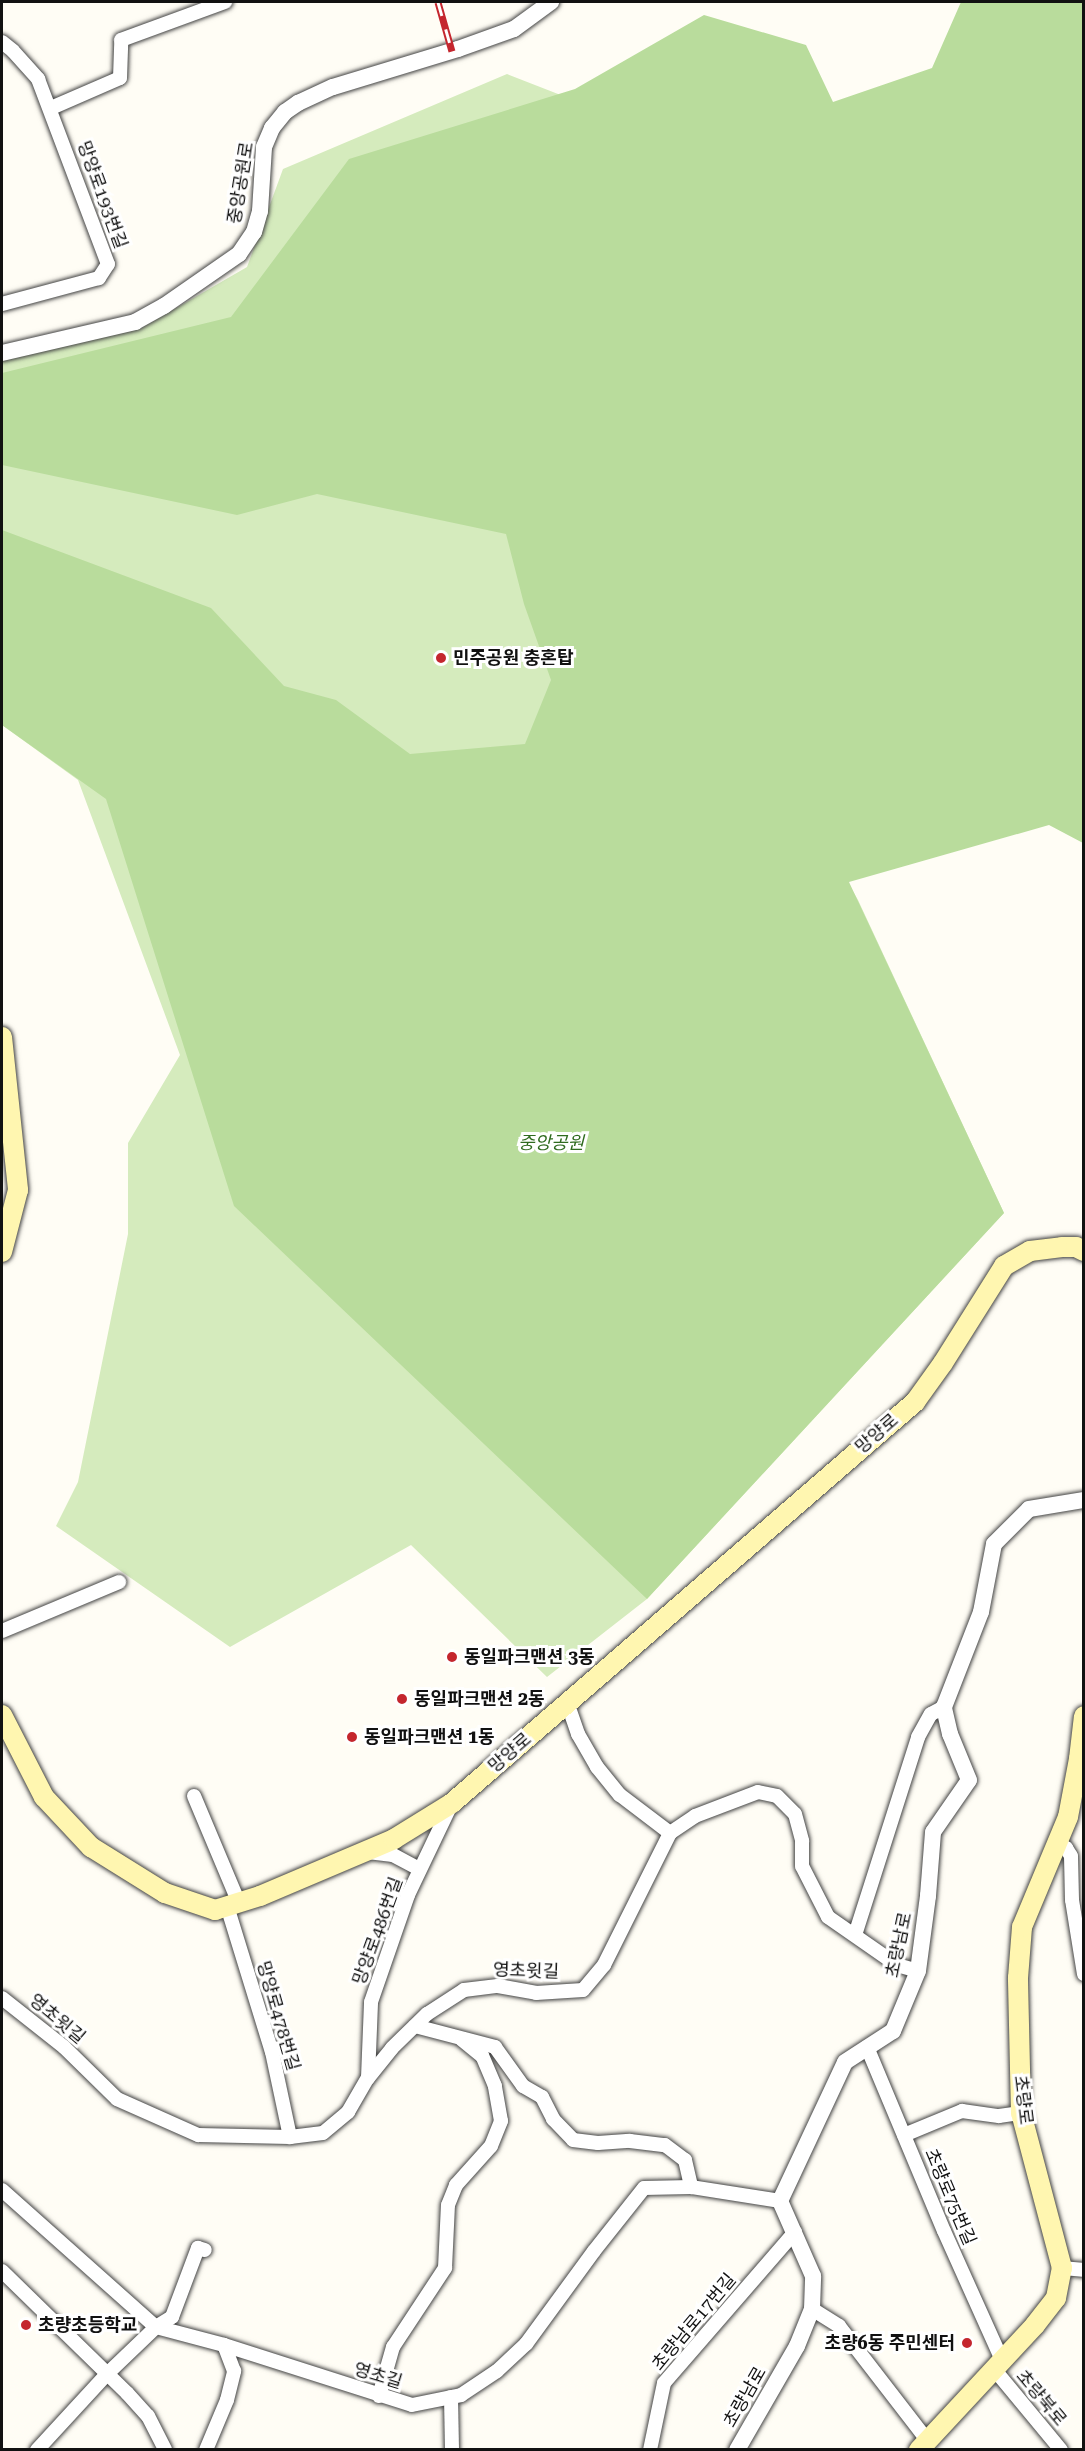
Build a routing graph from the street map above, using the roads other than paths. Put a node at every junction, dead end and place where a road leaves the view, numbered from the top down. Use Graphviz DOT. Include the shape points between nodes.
graph roads {
  1 [pos="225,2"];
  2 [pos="551,2"];
  3 [pos="2,42"];
  4 [pos="51,108"];
  5 [pos="2,303"];
  6 [pos="2,353"];
  7 [pos="2,1037"];
  8 [pos="1083,1251"];
  9 [pos="2,1252"];
  10 [pos="1083,1500"];
  11 [pos="119,1582"];
  12 [pos="2,1631"];
  13 [pos="567,1702"];
  14 [pos="944,1707"];
  15 [pos="2,1715"];
  16 [pos="1083,1716"];
  17 [pos="194,1796"];
  18 [pos="452,1803"];
  19 [pos="670,1833"];
  20 [pos="1055,1844"];
  21 [pos="365,1852"];
  22 [pos="419,1869"];
  23 [pos="233,1905"];
  24 [pos="855,1935"];
  25 [pos="918,1971"];
  26 [pos="1083,1974"];
  27 [pos="2,1998"];
  28 [pos="415,2026"];
  29 [pos="462,2040"];
  30 [pos="867,2048"];
  31 [pos="368,2078"];
  32 [pos="1021,2113"];
  33 [pos="904,2135"];
  34 [pos="290,2137"];
  35 [pos="691,2187"];
  36 [pos="2,2190"];
  37 [pos="780,2201"];
  38 [pos="795,2232"];
  39 [pos="205,2250"];
  40 [pos="1062,2268"];
  41 [pos="1083,2270"];
  42 [pos="2,2271"];
  43 [pos="813,2309"];
  44 [pos="156,2327"];
  45 [pos="224,2345"];
  46 [pos="998,2365"];
  47 [pos="107,2374"];
  48 [pos="379,2396"];
  49 [pos="451,2397"];
  50 [pos="923,2445"];
  51 [pos="37,2450"];
  52 [pos="165,2450"];
  53 [pos="206,2450"];
  54 [pos="452,2450"];
  55 [pos="650,2450"];
  56 [pos="737,2450"];
  57 [pos="1061,2450"];
  1 -- 4 [label="street" via="121,40 120,78"];
  2 -- 6 [label="street, 중앙공원로" via="514,29 333,87 298,103 272,128 264,147 260,211 254,232 239,254 135,322"];
  3 -- 4 [label="street, 망양로193번길" via="38,79"];
  4 -- 5 [label="street, 망양로193번길" via="108,264 99,278"];
  7 -- 9 [label="main road" via="18,1191"];
  8 -- 13 [label="main road, 망양로" via="1062,1247 1030,1251 1004,1266 915,1402"];
  10 -- 14 [label="street" via="1029,1509 994,1544 981,1612"];
  11 -- 12 [label="street"];
  13 -- 18 [label="main road, 망양로"];
  13 -- 19 [label="street" via="578,1734 597,1767 620,1795"];
  14 -- 24 [label="street" via="932,1714 918,1737"];
  14 -- 25 [label="street, 초량남로" via="950,1734 969,1780 933,1832"];
  15 -- 23 [label="main road, 망양로" via="44,1797 91,1847 165,1893 215,1910"];
  16 -- 20 [label="main road, 초량로" via="1068,1817"];
  17 -- 23 [label="street, 망양로478번길"];
  18 -- 21 [label="main road, 망양로"];
  18 -- 22 [label="street, 망양로486번길"];
  19 -- 24 [label="street, 영초윗길" via="695,1816 758,1792 777,1796 795,1814 802,1866 816,1898 828,1917"];
  19 -- 28 [label="street, 영초윗길" via="604,1965 583,1990 536,1993 498,1986 464,1990"];
  20 -- 26 [label="street" via="1066,1848 1071,1856 1072,1900"];
  20 -- 32 [label="main road, 초량로" via="1022,1927 1018,1978"];
  21 -- 22 [label="street" via="393,1855"];
  21 -- 23 [label="main road, 망양로"];
  22 -- 31 [label="street, 망양로486번길" via="371,2002"];
  23 -- 34 [label="street, 망양로478번길"];
  24 -- 25 [label="street, 영초윗길" via="897,1965"];
  25 -- 30 [label="street, 초량남로" via="893,2031"];
  27 -- 34 [label="street, 영초윗길" via="64,2047 117,2099 198,2134"];
  28 -- 29 [label="street"];
  28 -- 31 [label="street, 영초윗길"];
  29 -- 35 [label="street" via="495,2048 523,2086 542,2097 553,2119 573,2140 665,2145 685,2160"];
  29 -- 48 [label="street" via="482,2056 495,2086 501,2121 491,2146 456,2185 448,2205 446,2268 393,2347"];
  30 -- 33 [label="street, 초량로75번길"];
  30 -- 37 [label="street, 초량남로" via="845,2062"];
  31 -- 34 [label="street, 영초윗길" via="348,2112 323,2133"];
  32 -- 33 [label="street" via="999,2116 962,2111"];
  32 -- 40 [label="main road, 초량로"];
  33 -- 46 [label="street, 초량로75번길"];
  35 -- 37 [label="street, 영초길"];
  35 -- 49 [label="street, 영초길" via="644,2188 526,2344 497,2371 461,2395"];
  36 -- 44 [label="street, 영초길"];
  37 -- 38 [label="street, 초량남로"];
  38 -- 43 [label="street, 초량남로" via="813,2276"];
  38 -- 55 [label="street, 초량남로17번길" via="664,2383"];
  39 -- 44 [label="street" via="198,2248 172,2317"];
  40 -- 41 [label="street"];
  40 -- 46 [label="main road, 초량로" via="1056,2298"];
  42 -- 47 [label="street"];
  43 -- 50 [label="street, 초량로" via="839,2326"];
  43 -- 56 [label="street, 초량남로" via="797,2346"];
  44 -- 45 [label="street, 영초길"];
  44 -- 47 [label="street"];
  45 -- 48 [label="street, 영초길"];
  45 -- 53 [label="street" via="234,2372"];
  46 -- 50 [label="main road, 초량로"];
  46 -- 57 [label="street, 초량북로"];
  47 -- 51 [label="street"];
  47 -- 52 [label="street" via="148,2416"];
  48 -- 49 [label="street, 영초길" via="412,2405"];
  49 -- 54 [label="street"];
}
